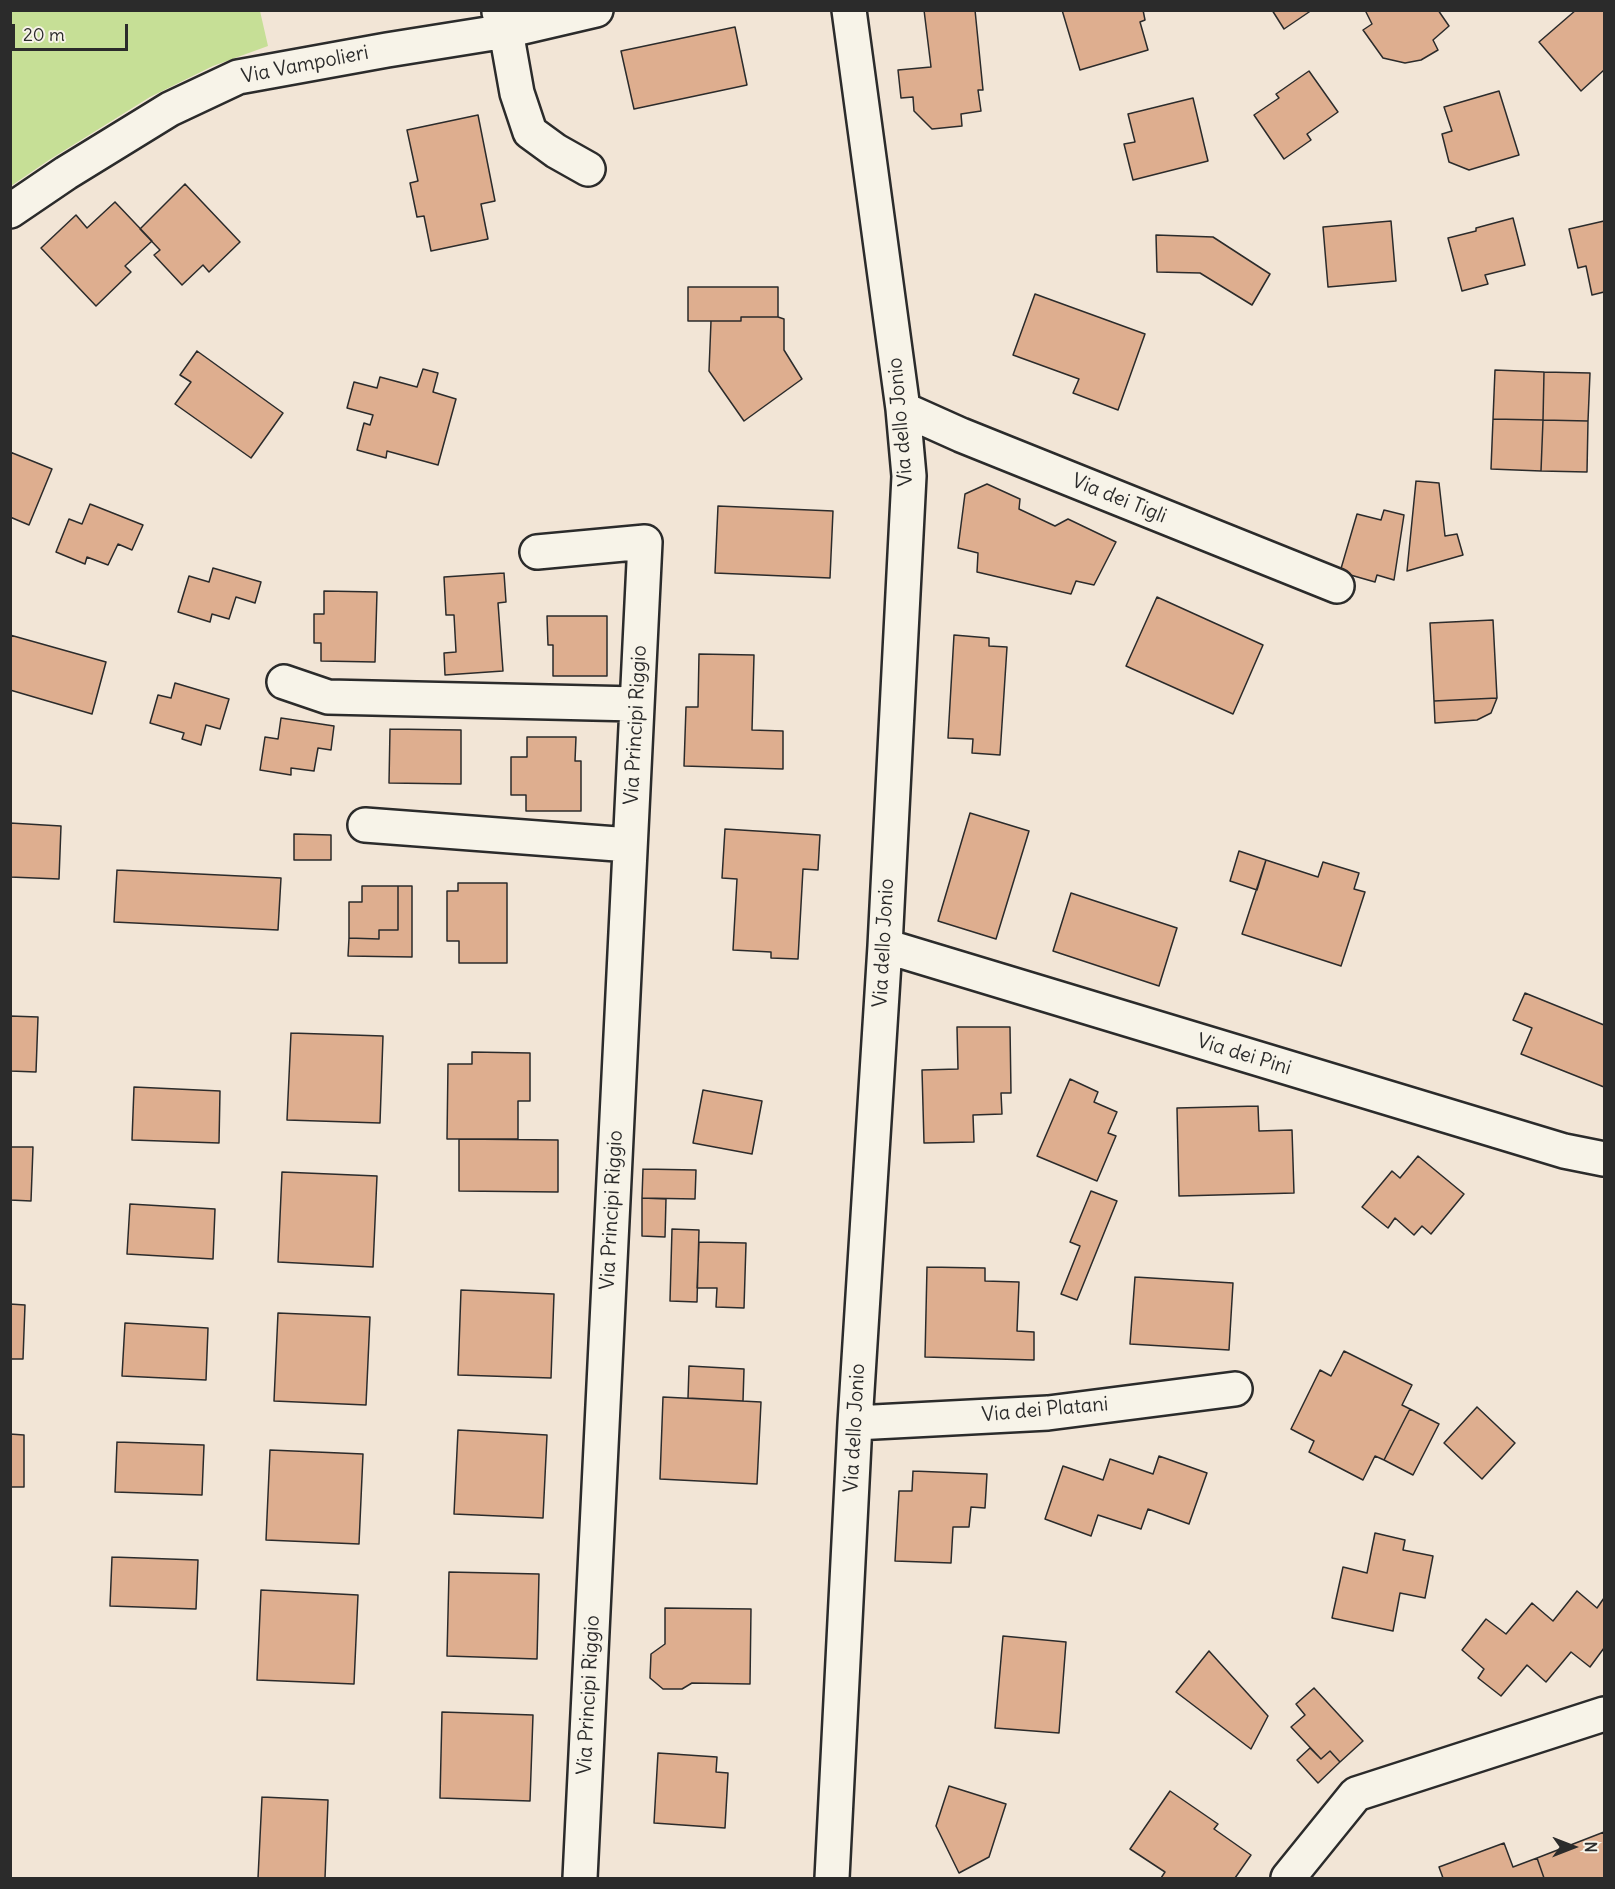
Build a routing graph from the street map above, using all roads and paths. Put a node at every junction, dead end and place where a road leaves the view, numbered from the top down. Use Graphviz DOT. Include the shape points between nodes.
graph roads {
  1 [pos="596,10"];
  2 [pos="849,10"];
  3 [pos="502,21"];
  4 [pos="588,169"];
  5 [pos="10,211"];
  6 [pos="903,409"];
  7 [pos="537,552"];
  8 [pos="1337,586"];
  9 [pos="284,682"];
  10 [pos="637,705"];
  11 [pos="364,825"];
  12 [pos="630,844"];
  13 [pos="885,946"];
  14 [pos="1605,1159"];
  15 [pos="1235,1389"];
  16 [pos="855,1423"];
  17 [pos="1605,1714"];
  18 [pos="580,1878"];
  19 [pos="832,1878"];
  20 [pos="1288,1878"];
  1 -- 3 [label="street, Via Vampolieri"];
  2 -- 6 [label="street, Via dello Jonio"];
  3 -- 4 [label="street" via="517,93 530,132"];
  3 -- 5 [label="street, Via Vampolieri" via="387,50 238,77 170,109"];
  6 -- 8 [label="street, Via dei Tigli"];
  6 -- 13 [label="street, Via dello Jonio" via="909,476"];
  7 -- 10 [label="street, Via Principi Riggio" via="645,542"];
  9 -- 10 [label="street" via="328,697"];
  10 -- 12 [label="street, Via Principi Riggio"];
  11 -- 12 [label="street"];
  12 -- 18 [label="street, Via Principi Riggio"];
  13 -- 14 [label="street, Via dei Pini" via="1563,1151"];
  13 -- 16 [label="street, Via dello Jonio"];
  15 -- 16 [label="street, Via dei Platani" via="1048,1413"];
  16 -- 19 [label="street, Via dello Jonio"];
  17 -- 20 [label="street" via="1356,1794"];
}
